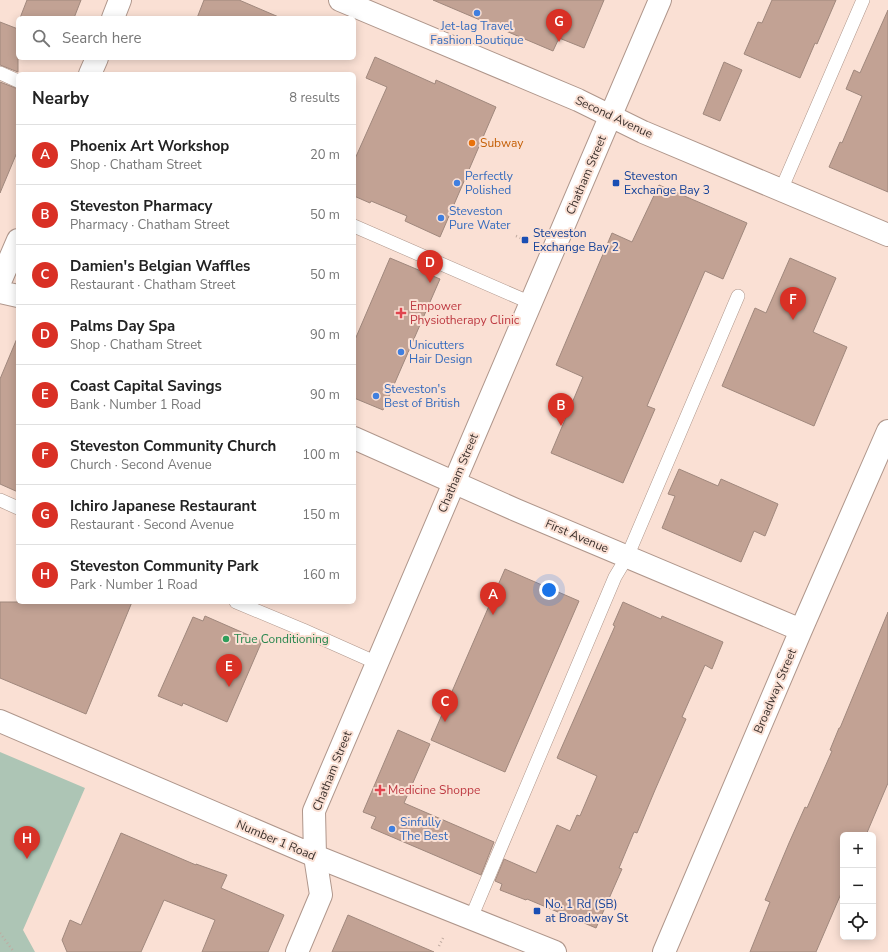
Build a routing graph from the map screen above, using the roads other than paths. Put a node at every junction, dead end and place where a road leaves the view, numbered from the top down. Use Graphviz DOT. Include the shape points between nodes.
graph roads {
  1 [pos="120,0"];
  2 [pos="340,0"];
  3 [pos="660,0"];
  4 [pos="863,0"];
  5 [pos="114,16"];
  6 [pos="96,60"];
  7 [pos="91,72"];
  8 [pos="0,73"];
  9 [pos="16,80"];
  10 [pos="611,116"];
  11 [pos="781,190"];
  12 [pos="356,227"];
  13 [pos="888,235"];
  14 [pos="16,245"];
  15 [pos="0,282"];
  16 [pos="0,292"];
  17 [pos="16,296"];
  18 [pos="738,296"];
  19 [pos="531,302"];
  20 [pos="888,431"];
  21 [pos="356,439"];
  22 [pos="454,482"];
  23 [pos="0,500"];
  24 [pos="16,507"];
  25 [pos="627,557"];
  26 [pos="241,604"];
  27 [pos="801,630"];
  28 [pos="377,663"];
  29 [pos="0,721"];
  30 [pos="315,856"];
  31 [pos="471,918"];
  32 [pos="297,952"];
  33 [pos="555,952"];
  34 [pos="664,952"];
  1 -- 5 [label="street"];
  2 -- 10 [label="street, Second Avenue" via="572,97"];
  3 -- 10 [label="street, Chatham Street"];
  4 -- 11 [label="lane"];
  6 -- 7 [label="street"];
  8 -- 9 [label="lane"];
  10 -- 11 [label="street, Second Avenue"];
  10 -- 19 [label="street, Chatham Street"];
  11 -- 13 [label="street, Second Avenue"];
  12 -- 19 [label="lane"];
  14 -- 15 [label="street"];
  16 -- 17 [label="street"];
  18 -- 25 [label="lane"];
  19 -- 22 [label="street, Chatham Street"];
  20 -- 27 [label="street, Broadway Street"];
  21 -- 22 [label="street, First Avenue"];
  22 -- 25 [label="street, First Avenue"];
  22 -- 28 [label="street, Chatham Street"];
  23 -- 24 [label="lane"];
  25 -- 27 [label="street, First Avenue"];
  25 -- 31 [label="lane" via="615,577"];
  26 -- 28 [label="lane"];
  27 -- 34 [label="street, Broadway Street"];
  28 -- 30 [label="street, Chatham Street" via="314,810"];
  29 -- 30 [label="street, Number 1 Road"];
  30 -- 31 [label="street, Number 1 Road"];
  30 -- 32 [label="street, Chatham Street" via="321,895"];
  31 -- 33 [label="street, Number 1 Road"];
}
